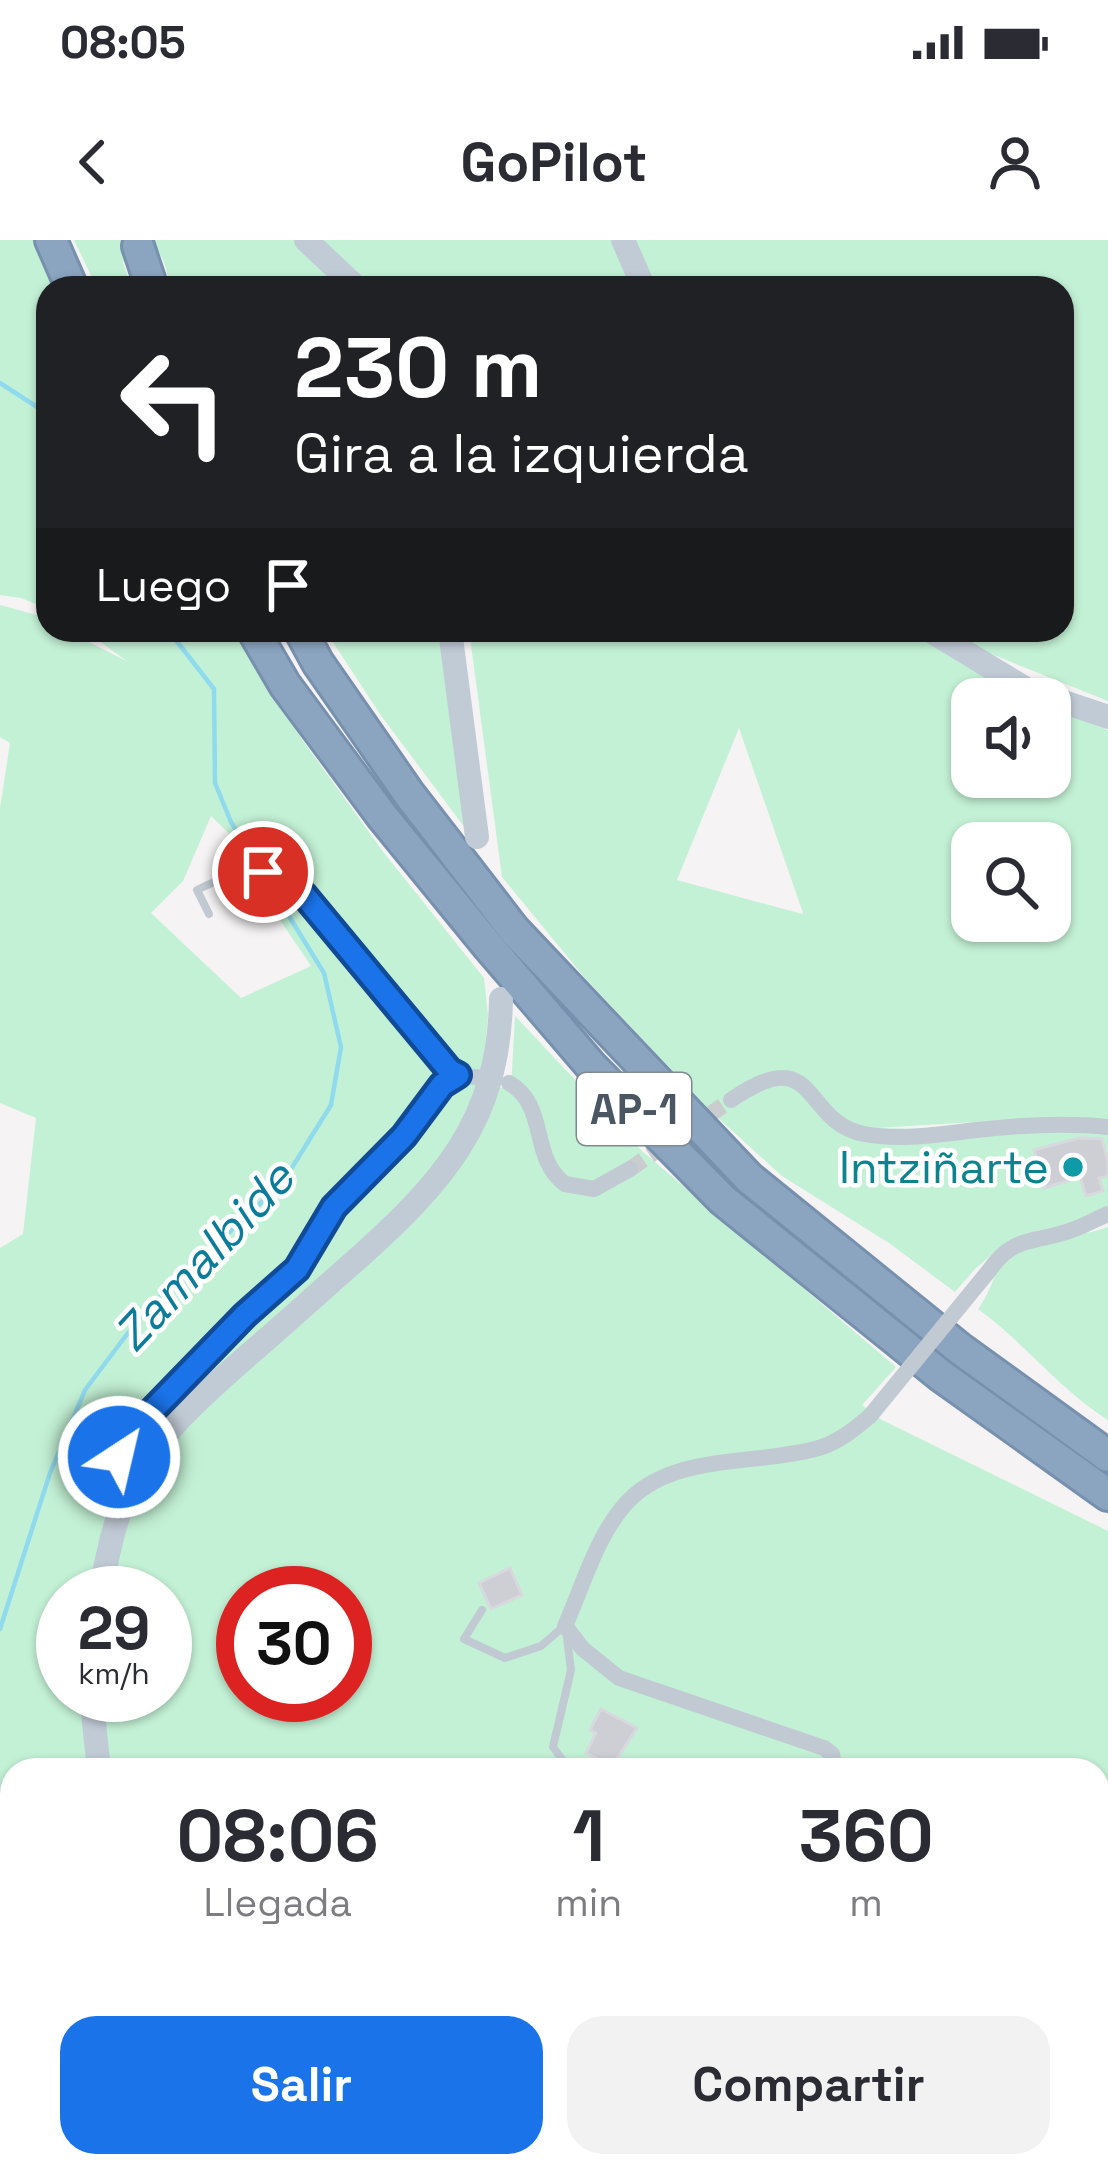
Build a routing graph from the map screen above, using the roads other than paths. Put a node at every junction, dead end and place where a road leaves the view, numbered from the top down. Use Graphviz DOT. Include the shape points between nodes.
graph roads {
  1 [pos="51,240"];
  2 [pos="306,240"];
  3 [pos="623,240"];
  4 [pos="138,246"];
  5 [pos="67,276"];
  6 [pos="148,276"];
  7 [pos="344,276"];
  8 [pos="639,276"];
  9 [pos="260,642"];
  10 [pos="307,642"];
  11 [pos="452,642"];
  12 [pos="949,642"];
  13 [pos="1108,718"];
  14 [pos="477,837"];
  15 [pos="209,914"];
  16 [pos="501,999"];
  17 [pos="458,1075"];
  18 [pos="484,1078"];
  19 [pos="509,1083"];
  20 [pos="731,1100"];
  21 [pos="1108,1127"];
  22 [pos="630,1169"];
  23 [pos="1108,1214"];
  24 [pos="1108,1456"];
  25 [pos="135,1477"];
  26 [pos="1108,1495"];
  27 [pos="106,1566"];
  28 [pos="482,1610"];
  29 [pos="565,1626"];
  30 [pos="93,1722"];
  31 [pos="95,1758"];
  32 [pos="561,1758"];
  33 [pos="833,1758"];
  1 -- 5 [label="highway"];
  2 -- 7 [label="main road"];
  3 -- 8 [label="main road"];
  4 -- 6 [label="highway"];
  9 -- 26 [label="highway, AP-1" via="382,816 490,947 592,1067 723,1200 940,1376"];
  10 -- 24 [label="highway, AP-1" via="514,930 749,1178"];
  11 -- 14 [label="main road"];
  12 -- 13 [label="main road" via="1028,690"];
  15 -- 17 [label="lane" via="197,890 218,879 263,872 287,881"];
  16 -- 25 [label="main road" via="489,1088 443,1175 193,1405"];
  17 -- 18 [label="street"];
  17 -- 25 [label="street" via="334,1207 297,1269 129,1428 119,1457"];
  19 -- 22 [label="street" via="534,1111 548,1166 566,1184 594,1189"];
  20 -- 21 [label="street" via="780,1077 803,1084 836,1120 865,1135"];
  23 -- 29 [label="street, bridge" via="1023,1240 997,1259 849,1434 814,1450 678,1472 638,1492 614,1520"];
  25 -- 27 [label="main road"];
  28 -- 29 [label="lane" via="464,1639 505,1658 541,1646"];
  29 -- 32 [label="lane" via="571,1670 553,1747"];
  29 -- 33 [label="street" via="619,1678 824,1748"];
  30 -- 31 [label="main road"];
}
